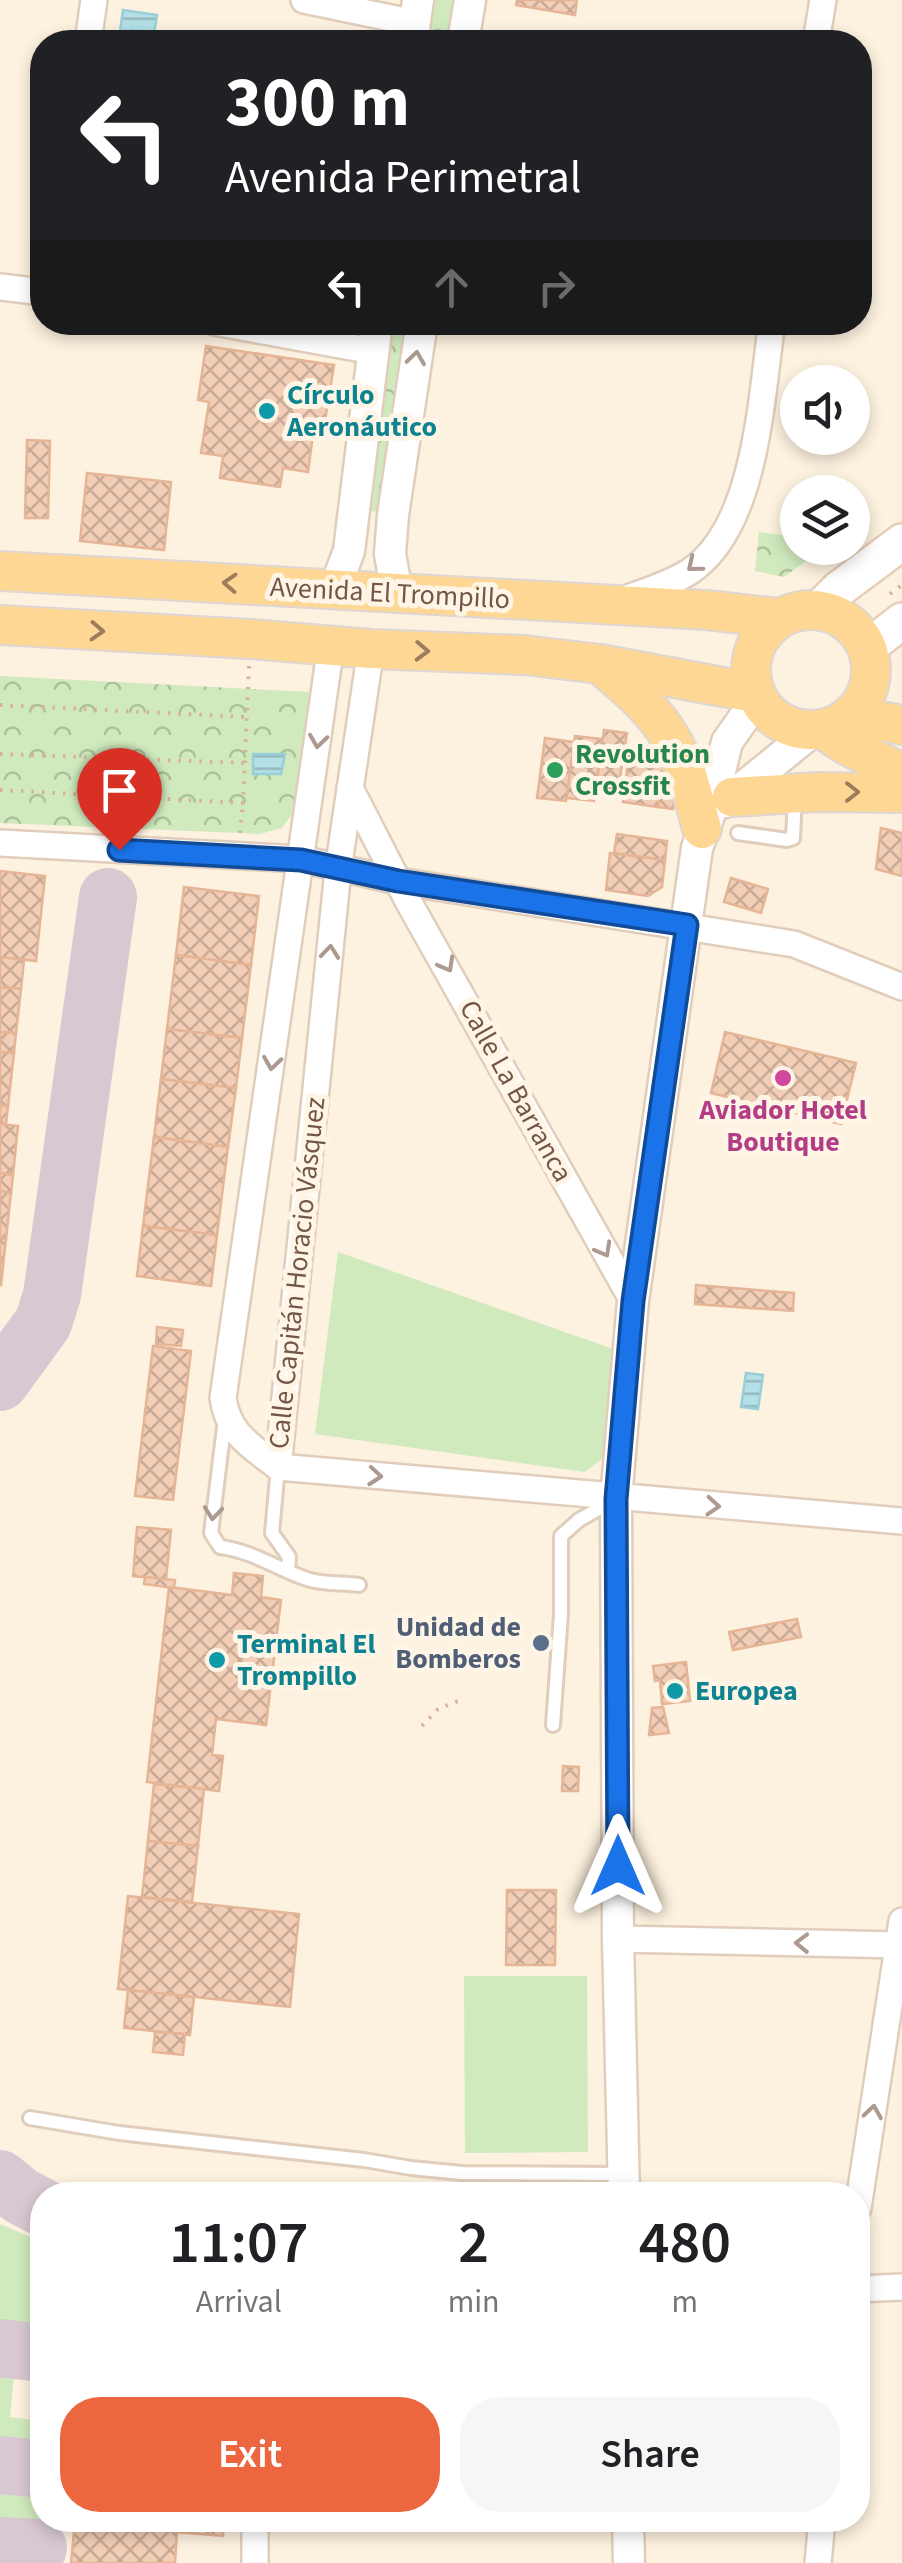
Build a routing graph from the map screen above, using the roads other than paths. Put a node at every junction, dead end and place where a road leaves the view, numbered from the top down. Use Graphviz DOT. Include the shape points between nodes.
graph roads {
  1 [pos="94,0"];
  2 [pos="304,0"];
  3 [pos="470,0"];
  4 [pos="823,0"];
  5 [pos="415,22"];
  6 [pos="90,30"];
  7 [pos="465,30"];
  8 [pos="818,30"];
  9 [pos="0,287"];
  10 [pos="30,291"];
  11 [pos="420,335"];
  12 [pos="770,335"];
  13 [pos="375,337"];
  14 [pos="354,507"];
  15 [pos="393,515"];
  16 [pos="902,542"];
  17 [pos="0,571"];
  18 [pos="334,590"];
  19 [pos="397,594"];
  20 [pos="606,605"];
  21 [pos="818,610"];
  22 [pos="780,618"];
  23 [pos="902,621"];
  24 [pos="0,626"];
  25 [pos="331,645"];
  26 [pos="371,649"];
  27 [pos="879,654"];
  28 [pos="600,664"];
  29 [pos="757,696"];
  30 [pos="829,724"];
  31 [pos="902,725"];
  32 [pos="902,773"];
  33 [pos="350,788"];
  34 [pos="902,793"];
  35 [pos="720,818"];
  36 [pos="0,843"];
  37 [pos="301,860"];
  38 [pos="338,870"];
  39 [pos="398,881"];
  40 [pos="687,925"];
  41 [pos="902,987"];
  42 [pos="633,1301"];
  43 [pos="226,1416"];
  44 [pos="278,1467"];
  45 [pos="616,1499"];
  46 [pos="902,1521"];
  47 [pos="288,1569"];
  48 [pos="359,1585"];
  49 [pos="552,1724"];
  50 [pos="901,1933"];
  51 [pos="618,1939"];
  52 [pos="30,2118"];
  53 [pos="585,2182"];
  54 [pos="624,2182"];
  55 [pos="862,2182"];
  56 [pos="902,2287"];
  57 [pos="870,2288"];
  58 [pos="254,2532"];
  59 [pos="628,2532"];
  60 [pos="821,2532"];
  61 [pos="254,2563"];
  62 [pos="629,2563"];
  63 [pos="818,2563"];
  1 -- 6 [label="street"];
  2 -- 5 [label="street"];
  3 -- 7 [label="street"];
  4 -- 8 [label="street"];
  9 -- 10 [label="street"];
  15 -- 11 [label="street, one-way"];
  12 -- 20 [label="street, one-way" via="746,486 734,519 690,571"];
  13 -- 14 [label="street"];
  14 -- 15 [label="street" via="371,527"];
  14 -- 18 [label="street" via="349,551"];
  15 -- 19 [label="street"];
  16 -- 21 [label="main road"];
  18 -- 17 [label="main road, Avenida El Trompillo, one-way"];
  18 -- 19 [label="main road, Avenida El Trompillo"];
  19 -- 20 [label="main road, Avenida El Trompillo"];
  20 -- 22 [label="main road, Avenida El Trompillo"];
  21 -- 22 [label="main road"];
  21 -- 27 [label="main road" via="851,625"];
  22 -- 29 [label="main road" via="754,651"];
  23 -- 27 [label="main road"];
  24 -- 25 [label="main road, Avenida El Trompillo, one-way"];
  25 -- 26 [label="main road, Avenida El Trompillo"];
  25 -- 37 [label="street, Calle Capitán Horacio Vásquez, one-way"];
  26 -- 28 [label="main road, Avenida El Trompillo, one-way"];
  26 -- 33 [label="street, Calle Capitán Horacio Vásquez"];
  27 -- 30 [label="main road" via="869,687"];
  28 -- 29 [label="main road, Avenida El Trompillo"];
  28 -- 35 [label="main road" via="669,730 685,768"];
  29 -- 30 [label="main road" via="797,728"];
  29 -- 35 [label="street" via="726,742"];
  30 -- 31 [label="main road"];
  30 -- 32 [label="main road" via="857,752"];
  30 -- 35 [label="street"];
  33 -- 38 [label="street, Calle Capitán Horacio Vásquez"];
  33 -- 39 [label="street, Calle La Barranca"];
  35 -- 34 [label="main road, one-way" via="795,793"];
  35 -- 40 [label="street"];
  36 -- 37 [label="street"];
  37 -- 38 [label="street"];
  37 -- 43 [label="street, Calle Capitán Horacio Vásquez, one-way" via="223,1398"];
  38 -- 39 [label="street"];
  44 -- 38 [label="street, Calle Capitán Horacio Vásquez, one-way"];
  39 -- 40 [label="street"];
  39 -- 42 [label="street, Calle La Barranca, one-way"];
  40 -- 41 [label="street" via="794,944"];
  40 -- 42 [label="street"];
  42 -- 45 [label="street"];
  43 -- 44 [label="street, Calle Capitán Horacio Vásquez" via="236,1436"];
  43 -- 47 [label="lane, one-way" via="211,1534 220,1547 247,1550"];
  44 -- 45 [label="street, one-way"];
  44 -- 47 [label="lane" via="272,1533 289,1557"];
  45 -- 46 [label="street, one-way"];
  45 -- 49 [label="lane" via="561,1536"];
  45 -- 51 [label="street"];
  47 -- 48 [label="lane" via="311,1580"];
  50 -- 51 [label="street, one-way"];
  55 -- 50 [label="street, one-way"];
  51 -- 54 [label="street"];
  52 -- 53 [label="lane" via="428,2170"];
  56 -- 57 [label="street"];
  58 -- 61 [label="street"];
  59 -- 62 [label="street"];
  60 -- 63 [label="street"];
}
